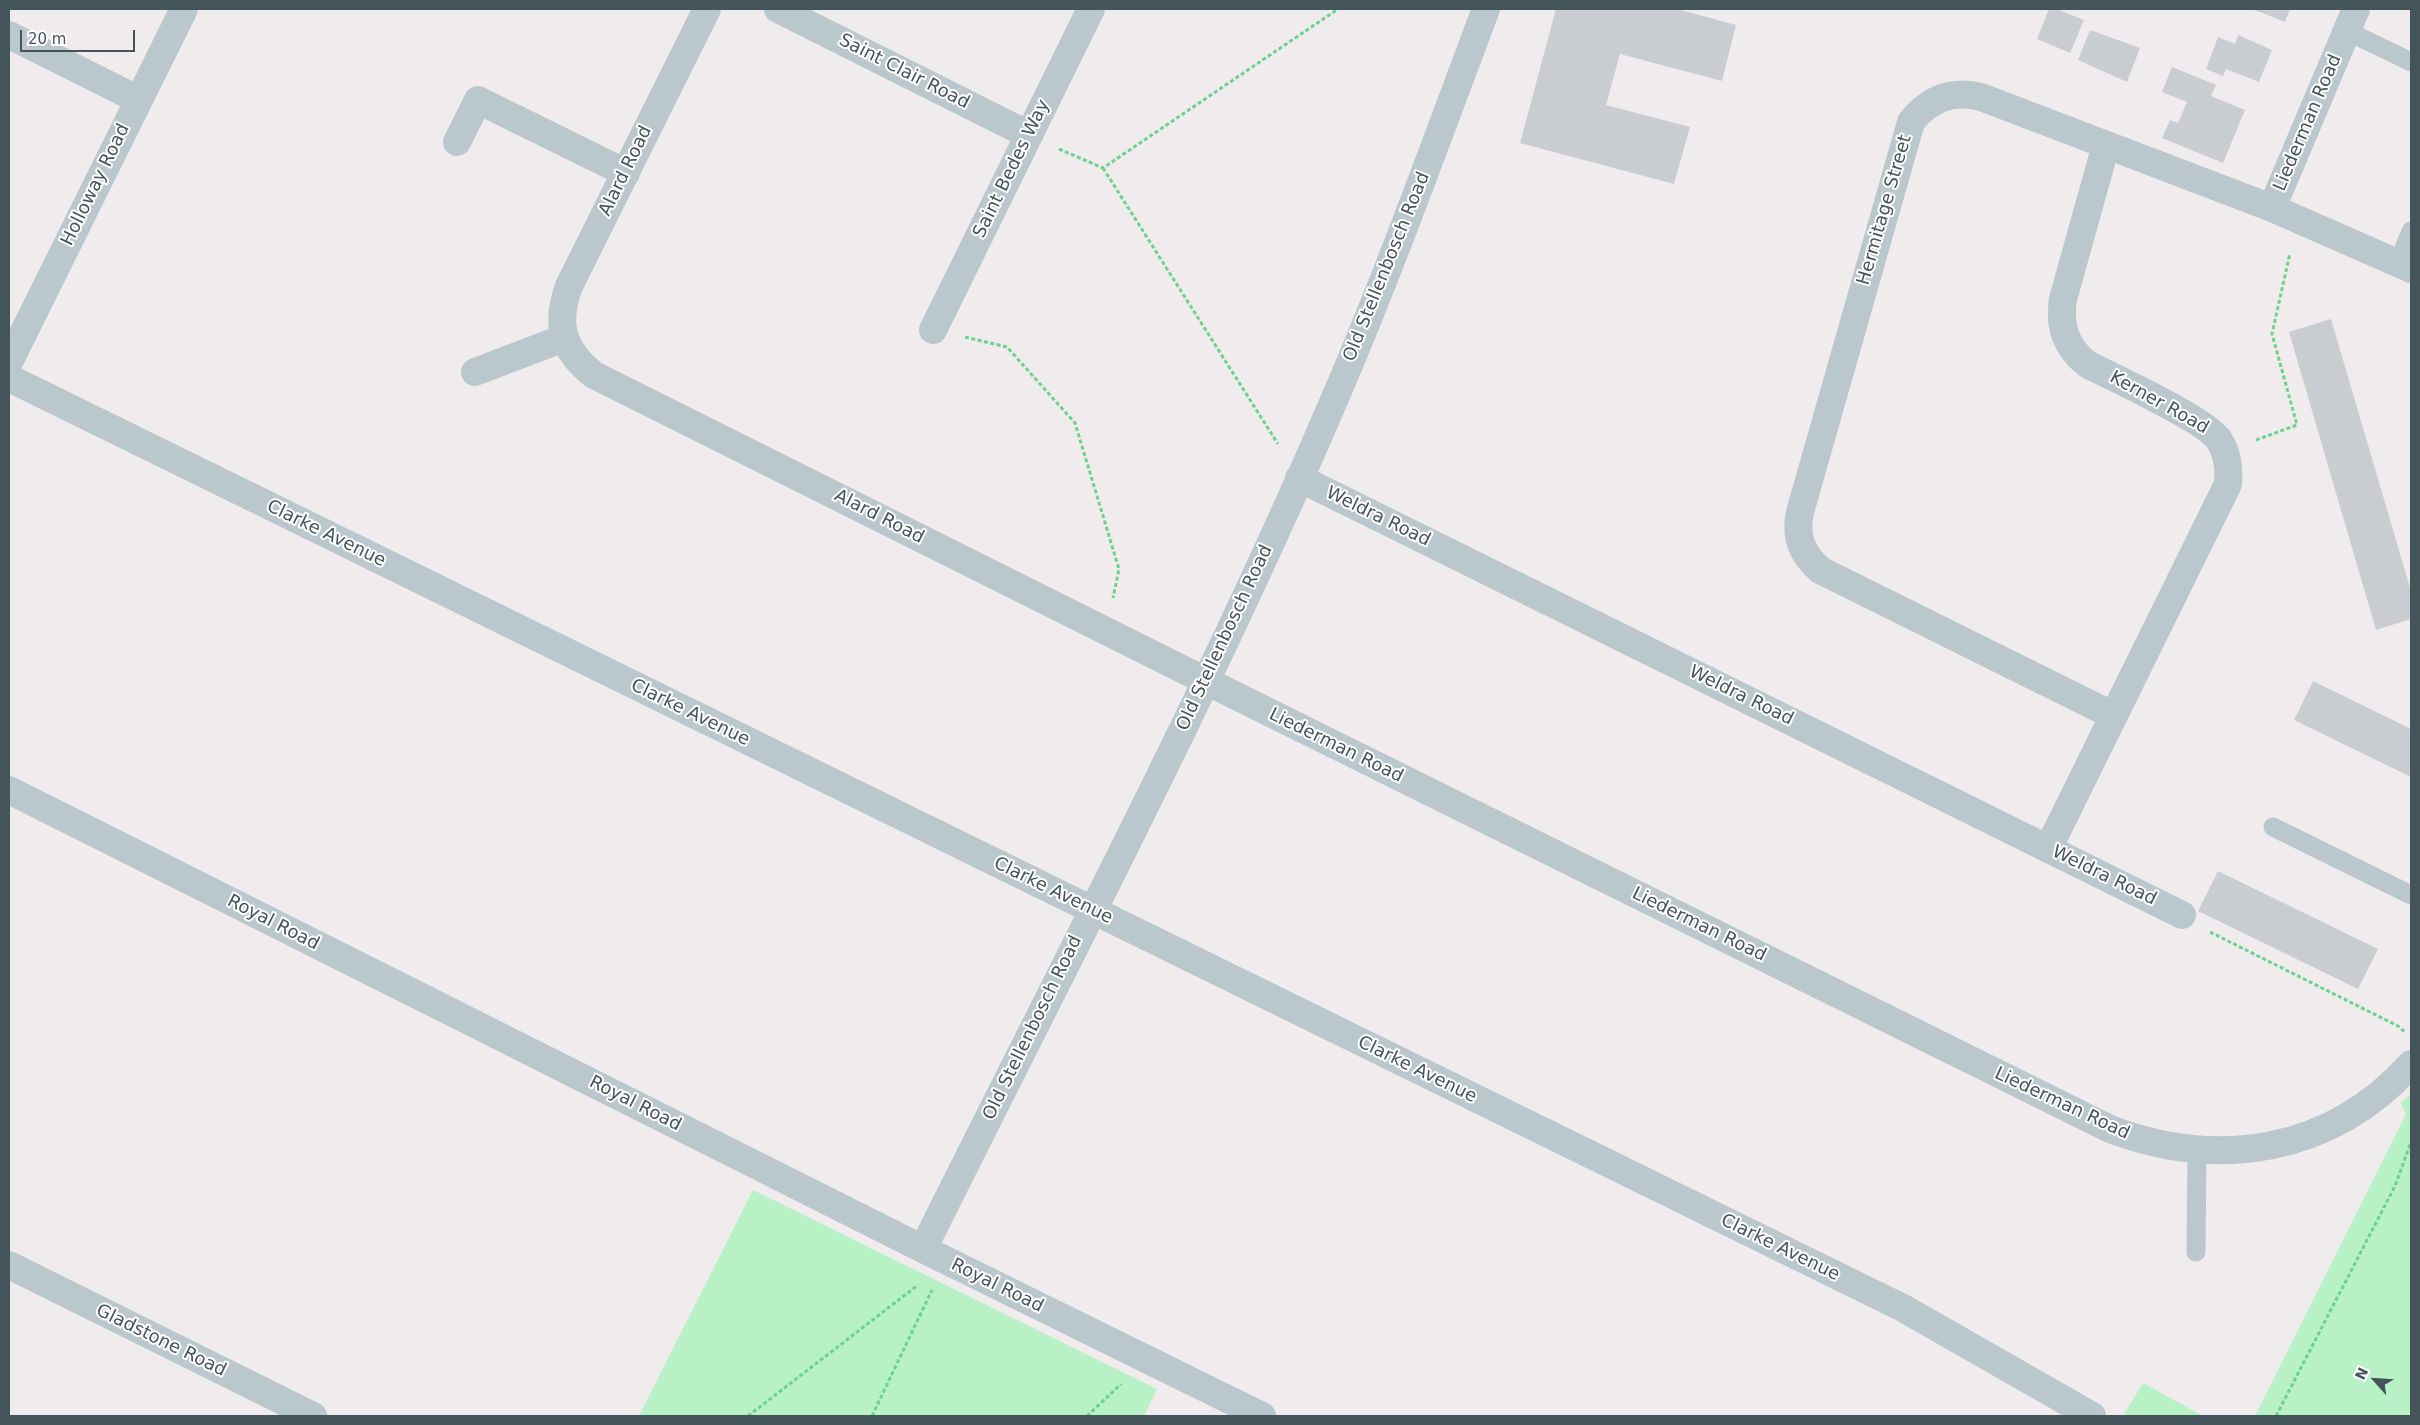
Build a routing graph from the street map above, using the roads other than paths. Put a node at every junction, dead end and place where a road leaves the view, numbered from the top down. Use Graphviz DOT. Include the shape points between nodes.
graph roads {
  1 [pos="184,9"];
  2 [pos="707,9"];
  3 [pos="778,9"];
  4 [pos="1091,9"];
  5 [pos="1486,9"];
  6 [pos="2351,20"];
  7 [pos="9,35"];
  8 [pos="2411,62"];
  9 [pos="139,100"];
  10 [pos="1029,135"];
  11 [pos="457,142"];
  12 [pos="2106,145"];
  13 [pos="626,173"];
  14 [pos="2272,208"];
  15 [pos="2411,231"];
  16 [pos="2404,266"];
  17 [pos="933,330"];
  18 [pos="564,338"];
  19 [pos="9,362"];
  20 [pos="475,372"];
  21 [pos="9,378"];
  22 [pos="1299,478"];
  23 [pos="1206,682"];
  24 [pos="2114,716"];
  25 [pos="9,790"];
  26 [pos="2273,826"];
  27 [pos="2048,849"];
  28 [pos="2411,895"];
  29 [pos="1092,910"];
  30 [pos="2182,915"];
  31 [pos="2411,1064"];
  32 [pos="2197,1151"];
  33 [pos="2196,1252"];
  34 [pos="935,1264"];
  35 [pos="9,1265"];
  36 [pos="313,1416"];
  37 [pos="1262,1416"];
  38 [pos="2092,1416"];
  1 -- 9 [label="street, Holloway Road"];
  2 -- 13 [label="street, Alard Road"];
  3 -- 10 [label="street, Saint Clair Road"];
  4 -- 10 [label="street, Saint Bedes Way"];
  5 -- 22 [label="street, Old Stellenbosch Road" via="1390,264"];
  6 -- 8 [label="lane"];
  6 -- 14 [label="street, Liederman Road"];
  7 -- 9 [label="street"];
  9 -- 19 [label="street, Holloway Road"];
  10 -- 17 [label="street, Saint Bedes Way"];
  11 -- 13 [label="street" via="478,100"];
  12 -- 14 [label="street, Hermitage Street"];
  12 -- 24 [label="street, Kerner Road" via="2063,299 2060,316 2064,334 2069,346 2087,364 2205,426 2219,439 2229,467 2228,484 2222,499"];
  12 -- 24 [label="street, Hermitage Street" via="1966,93 1949,94 1921,109 1911,122 1797,525 1803,551 1820,570"];
  13 -- 18 [label="street, Alard Road" via="569,286 563,303"];
  14 -- 16 [label="street, Liederman Road"];
  15 -- 16 [label="lane"];
  18 -- 20 [label="street"];
  18 -- 23 [label="street, Alard Road" via="582,365 594,375"];
  21 -- 29 [label="street, Clarke Avenue"];
  22 -- 23 [label="street, Old Stellenbosch Road"];
  22 -- 27 [label="street, Weldra Road"];
  23 -- 29 [label="street, Old Stellenbosch Road"];
  23 -- 32 [label="street, Liederman Road" via="2110,1129 2160,1145"];
  24 -- 27 [label="street, Kerner Road"];
  25 -- 34 [label="street, Royal Road"];
  26 -- 28 [label="lane"];
  27 -- 30 [label="street, Weldra Road"];
  29 -- 34 [label="street, Old Stellenbosch Road"];
  29 -- 38 [label="street, Clarke Avenue" via="1903,1308"];
  31 -- 32 [label="street, Liederman Road" via="2377,1096 2349,1116 2318,1131 2259,1148"];
  32 -- 33 [label="lane"];
  34 -- 37 [label="street, Royal Road" via="1139,1356"];
  35 -- 36 [label="street, Gladstone Road"];
}
